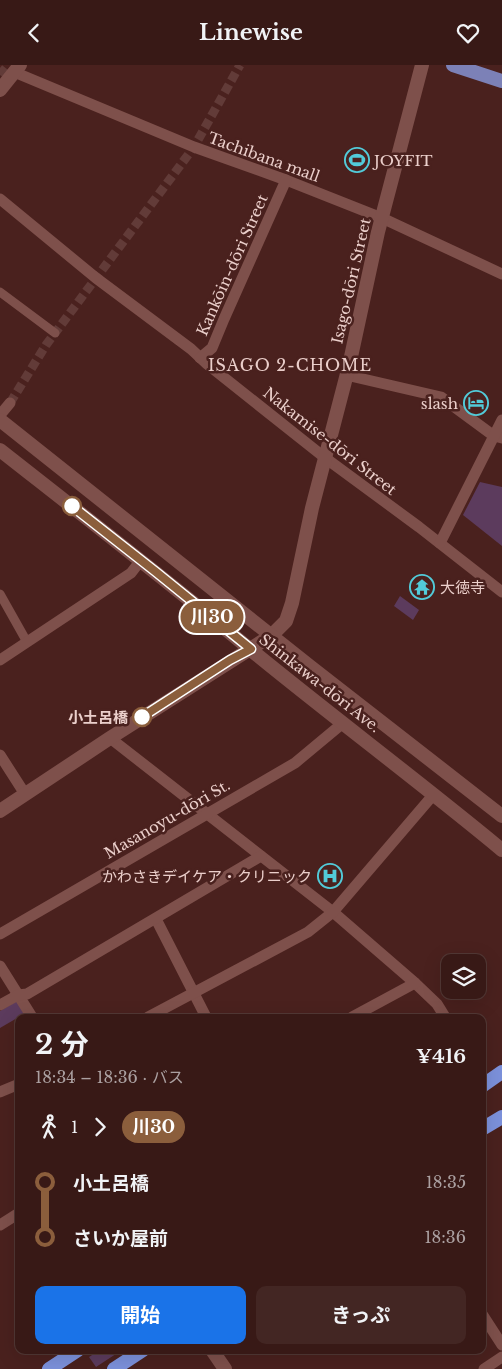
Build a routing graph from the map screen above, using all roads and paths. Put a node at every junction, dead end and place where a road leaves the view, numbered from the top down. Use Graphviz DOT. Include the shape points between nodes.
graph roads {
  1 [pos="422,65"];
  2 [pos="453,65"];
  3 [pos="17,69"];
  4 [pos="502,81"];
  5 [pos="0,90"];
  6 [pos="286,179"];
  7 [pos="0,199"];
  8 [pos="382,218"];
  9 [pos="502,274"];
  10 [pos="0,292"];
  11 [pos="56,333"];
  12 [pos="200,358"];
  13 [pos="346,375"];
  14 [pos="10,403"];
  15 [pos="0,415"];
  16 [pos="0,419"];
  17 [pos="502,420"];
  18 [pos="498,437"];
  19 [pos="0,450"];
  20 [pos="324,457"];
  21 [pos="440,543"];
  22 [pos="141,560"];
  23 [pos="502,592"];
  24 [pos="0,594"];
  25 [pos="272,635"];
  26 [pos="28,642"];
  27 [pos="251,649"];
  28 [pos="0,660"];
  29 [pos="343,723"];
  30 [pos="110,738"];
  31 [pos="0,755"];
  32 [pos="25,794"];
  33 [pos="434,794"];
  34 [pos="0,811"];
  35 [pos="206,814"];
  36 [pos="502,816"];
  37 [pos="502,851"];
  38 [pos="261,856"];
  39 [pos="333,912"];
  40 [pos="156,919"];
  41 [pos="0,934"];
  42 [pos="0,965"];
  43 [pos="415,983"];
  44 [pos="195,993"];
  45 [pos="18,995"];
  46 [pos="0,1005"];
  47 [pos="30,1014"];
  48 [pos="154,1014"];
  49 [pos="205,1014"];
  50 [pos="358,1014"];
  51 [pos="443,1014"];
  52 [pos="502,1072"];
  53 [pos="486,1080"];
  54 [pos="15,1086"];
  55 [pos="0,1092"];
  56 [pos="502,1117"];
  57 [pos="486,1127"];
  58 [pos="15,1216"];
  59 [pos="0,1225"];
  60 [pos="486,1320"];
  61 [pos="502,1345"];
  62 [pos="72,1354"];
  63 [pos="137,1354"];
  64 [pos="215,1354"];
  65 [pos="502,1357"];
  66 [pos="49,1369"];
  67 [pos="114,1369"];
  68 [pos="225,1369"];
  69 [pos="484,1369"];
  1 -- 8 [label="main road, Isago-dōri Street"];
  2 -- 4 [label="main road"];
  3 -- 5 [label="main road"];
  3 -- 6 [label="street, Tachibana mall" via="194,147"];
  6 -- 8 [label="street, Tachibana mall"];
  6 -- 12 [label="street, Kankōin-dōri Street" via="212,347"];
  7 -- 12 [label="street, Nakamise-dōri Street"];
  8 -- 9 [label="street, Tachibana mall"];
  8 -- 13 [label="main road, Isago-dōri Street"];
  10 -- 11 [label="street"];
  12 -- 20 [label="street, Nakamise-dōri Street"];
  13 -- 18 [label="street" via="441,397"];
  13 -- 20 [label="main road, Isago-dōri Street"];
  14 -- 15 [label="street"];
  16 -- 25 [label="main road, Shinkawa-dōri Ave."];
  17 -- 18 [label="street"];
  18 -- 21 [label="street"];
  19 -- 22 [label="main road, Shinkawa-dōri Ave."];
  20 -- 21 [label="street, Nakamise-dōri Street"];
  20 -- 25 [label="main road, Isago-dōri Street" via="294,596 286,621"];
  21 -- 23 [label="street, Nakamise-dōri Street"];
  22 -- 26 [label="street" via="131,573"];
  22 -- 27 [label="main road, Shinkawa-dōri Ave."];
  24 -- 26 [label="street"];
  25 -- 27 [label="main road"];
  25 -- 36 [label="main road, Shinkawa-dōri Ave."];
  26 -- 28 [label="street"];
  27 -- 29 [label="main road, Shinkawa-dōri Ave."];
  27 -- 30 [label="main road"];
  29 -- 33 [label="main road, Shinkawa-dōri Ave."];
  29 -- 35 [label="street, Masanoyu-dōri St." via="295,763"];
  30 -- 32 [label="main road"];
  30 -- 35 [label="street"];
  31 -- 32 [label="street"];
  32 -- 34 [label="main road"];
  33 -- 37 [label="main road, Shinkawa-dōri Ave."];
  33 -- 39 [label="street"];
  35 -- 38 [label="street"];
  35 -- 41 [label="street, Masanoyu-dōri St."];
  38 -- 39 [label="street"];
  38 -- 40 [label="street"];
  39 -- 43 [label="street"];
  39 -- 44 [label="street" via="308,932"];
  40 -- 44 [label="street"];
  40 -- 45 [label="street" via="27,994"];
  42 -- 45 [label="street"];
  43 -- 50 [label="street"];
  43 -- 51 [label="street"];
  44 -- 48 [label="street"];
  44 -- 49 [label="street"];
  45 -- 46 [label="street"];
  45 -- 47 [label="street"];
  52 -- 53 [label="highway"];
  54 -- 55 [label="street"];
  56 -- 57 [label="highway"];
  58 -- 59 [label="street"];
  60 -- 61 [label="street"];
  62 -- 66 [label="highway"];
  63 -- 67 [label="highway"];
  64 -- 68 [label="main road"];
  65 -- 69 [label="street"];
}
